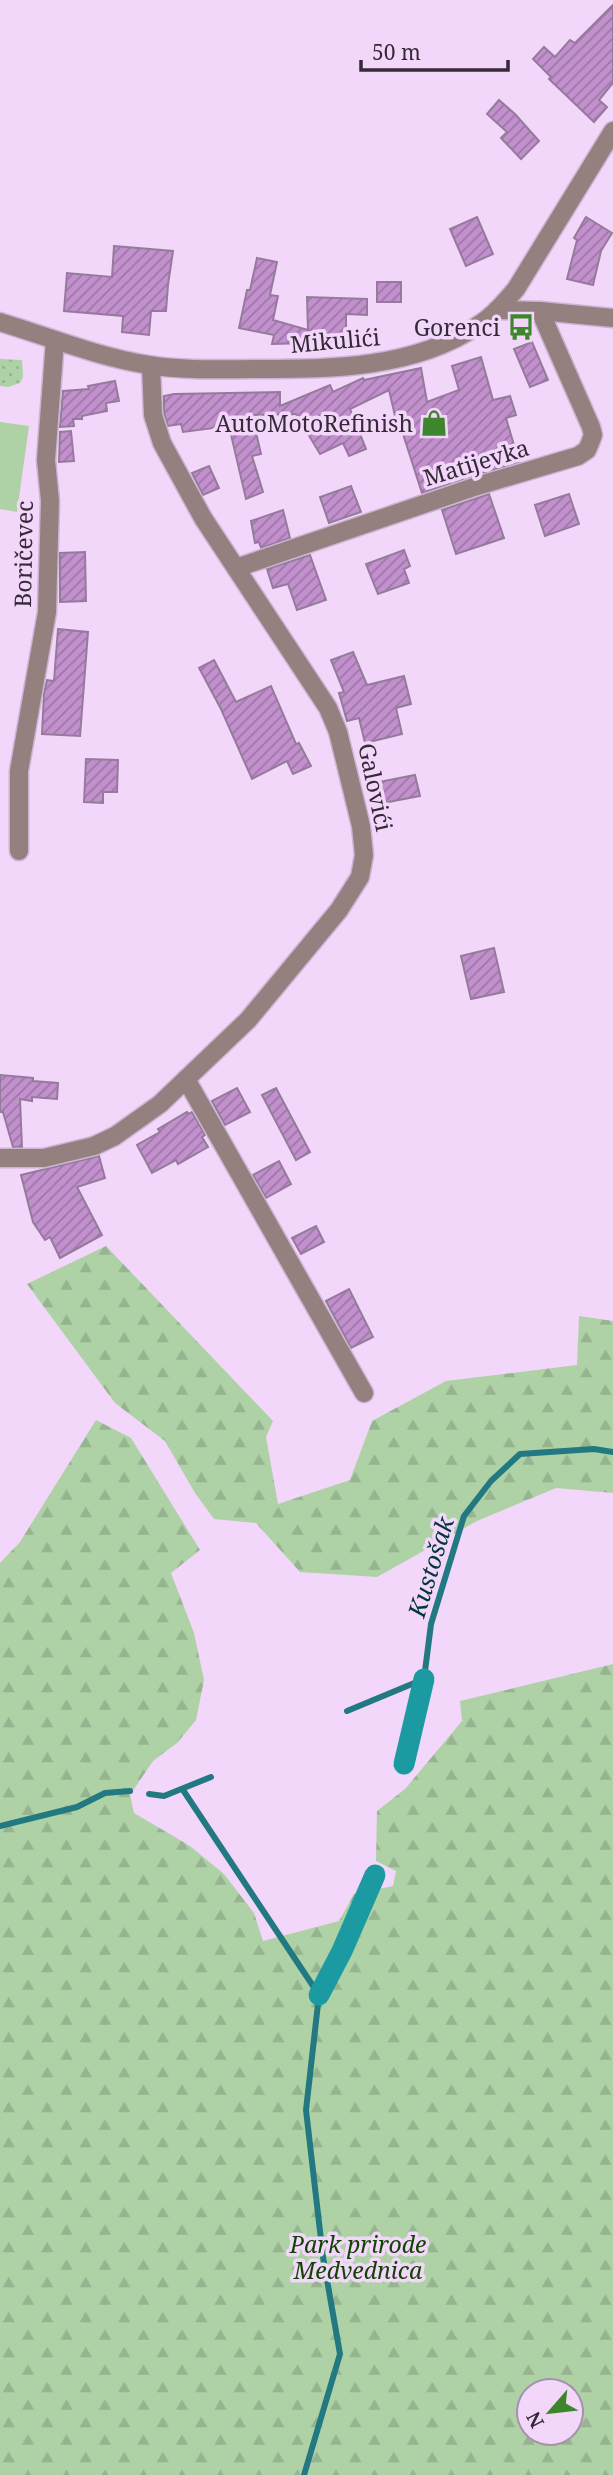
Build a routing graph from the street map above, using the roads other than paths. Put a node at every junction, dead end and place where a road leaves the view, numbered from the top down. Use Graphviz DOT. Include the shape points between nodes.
graph roads {
  1 [pos="613,131"];
  2 [pos="497,310"];
  3 [pos="540,311"];
  4 [pos="613,318"];
  5 [pos="0,322"];
  6 [pos="55,340"];
  7 [pos="151,366"];
  8 [pos="236,568"];
  9 [pos="19,851"];
  10 [pos="186,1079"];
  11 [pos="0,1158"];
  12 [pos="364,1393"];
  1 -- 2 [label="street, Mikulići" via="516,289"];
  2 -- 3 [label="street"];
  2 -- 7 [label="street, Mikulići" via="457,337 382,362 285,370"];
  3 -- 4 [label="street"];
  3 -- 8 [label="street, Matijevka" via="591,427 587,450"];
  5 -- 6 [label="street, Mikulići"];
  6 -- 7 [label="street, Mikulići"];
  6 -- 9 [label="street, Boričevec" via="46,460 50,501 47,612 19,771"];
  7 -- 8 [label="street, Galovići" via="153,415 162,443 195,506"];
  8 -- 10 [label="street, Galovići" via="333,718 364,855 360,877 339,910 248,1020"];
  10 -- 11 [label="street, Galovići" via="160,1104 105,1142 55,1156"];
  10 -- 12 [label="street"];
}
